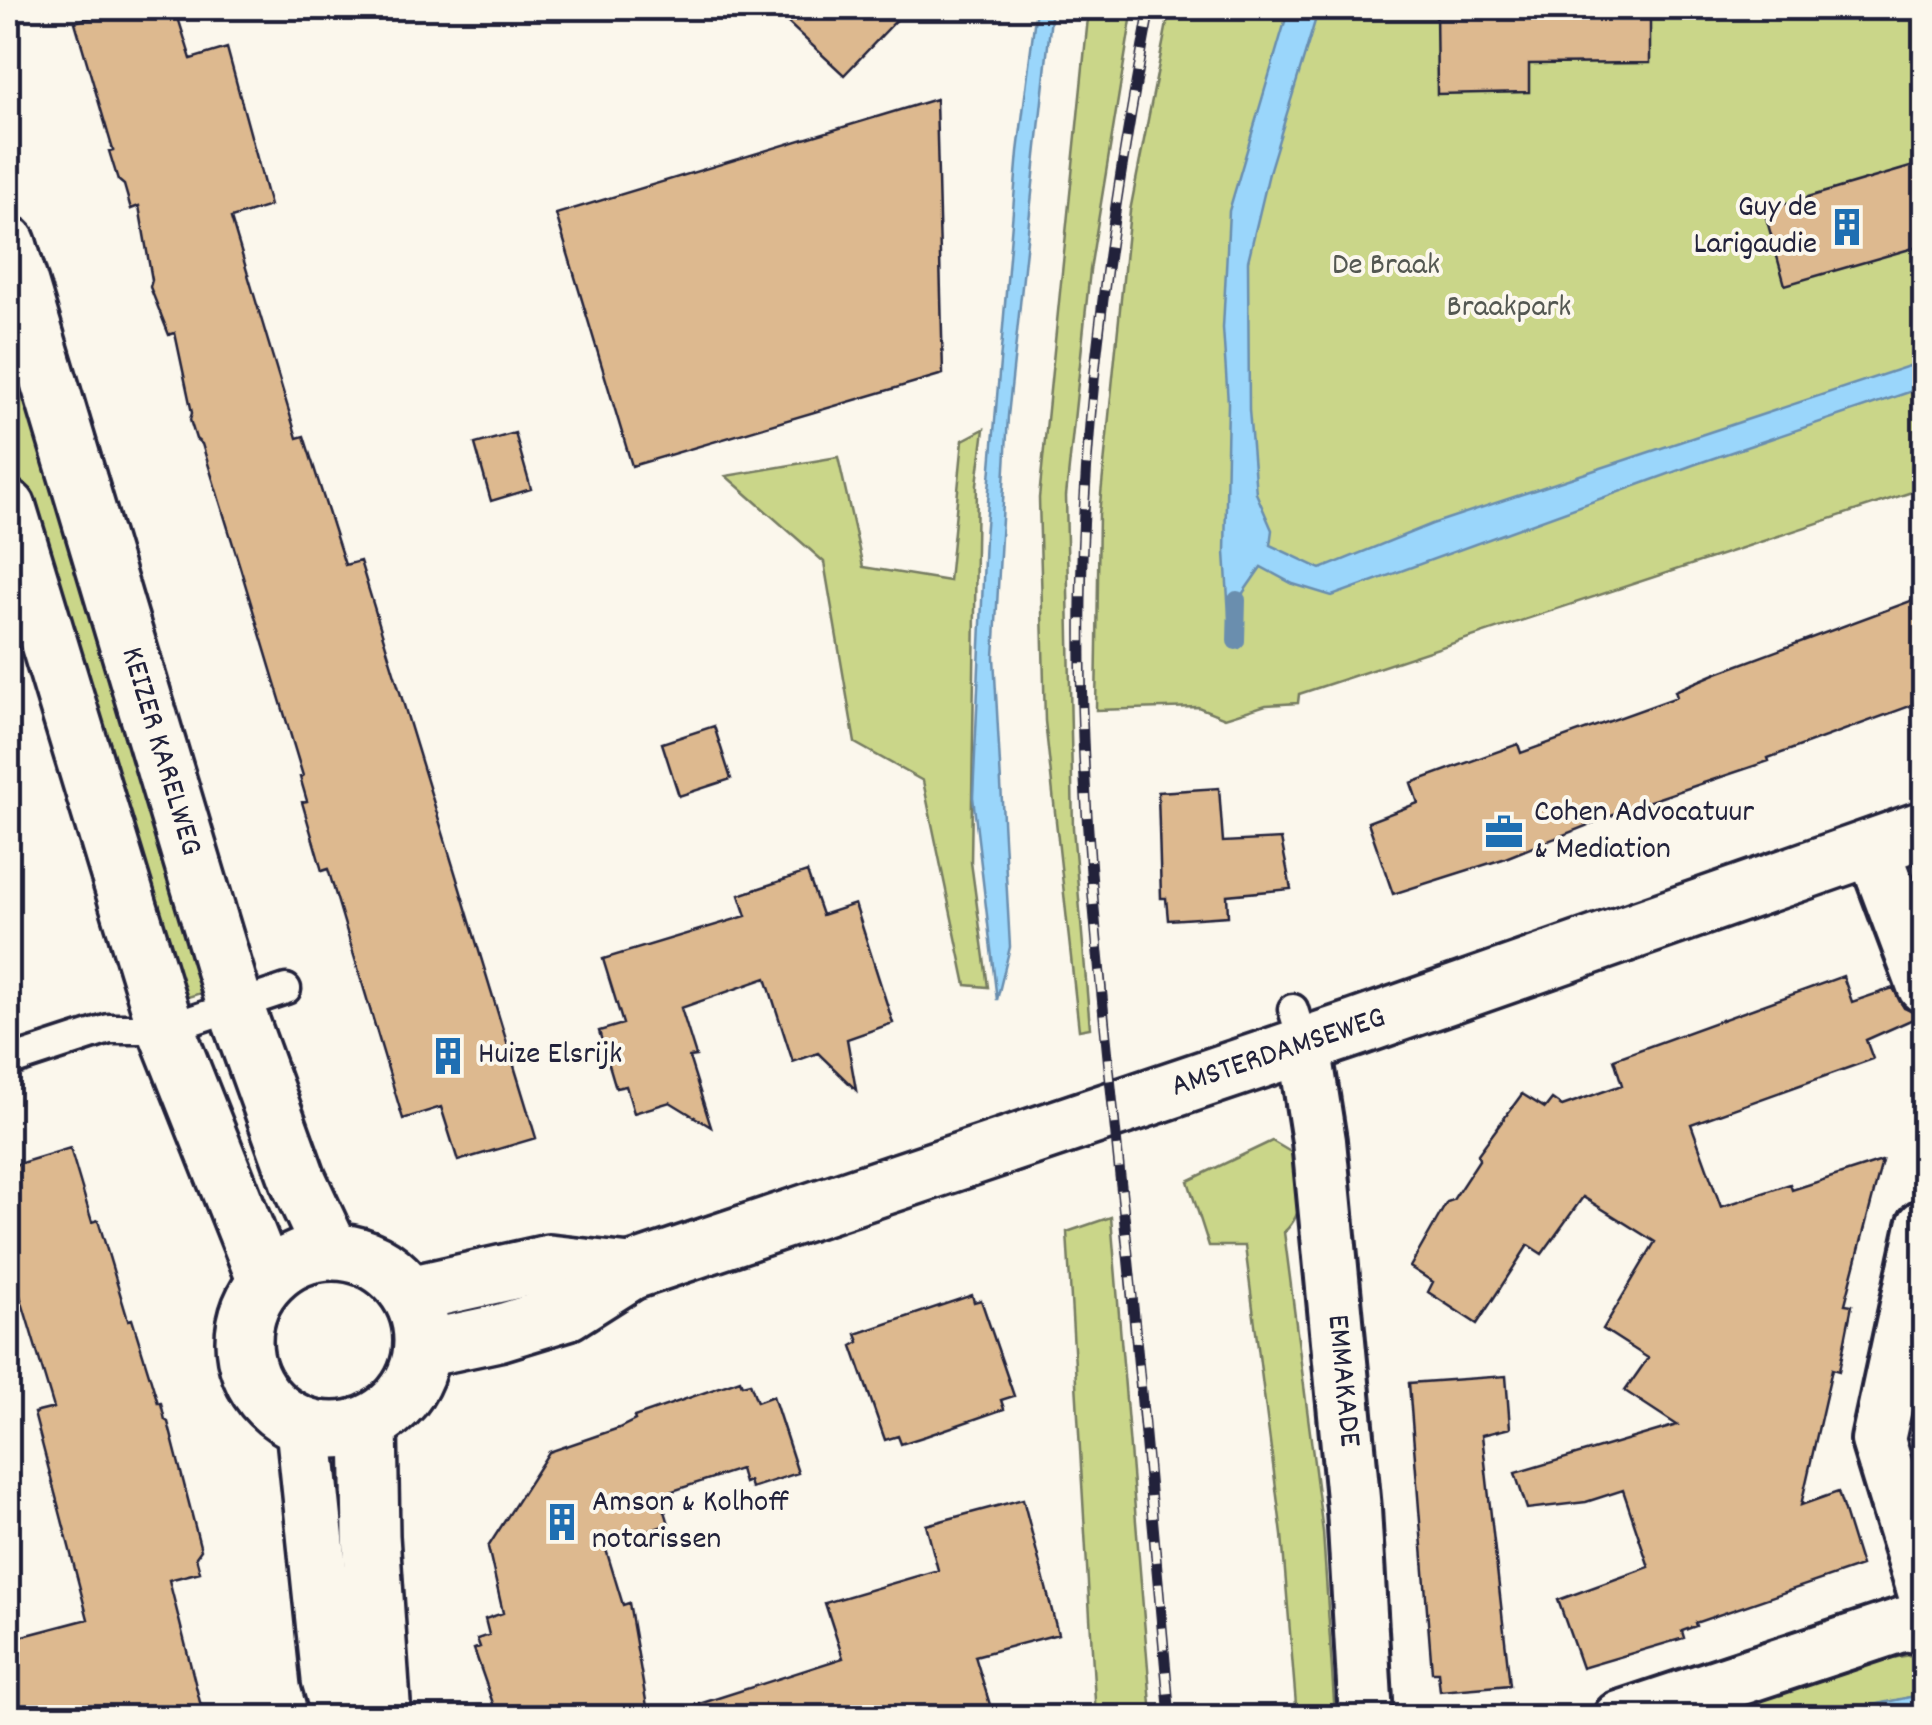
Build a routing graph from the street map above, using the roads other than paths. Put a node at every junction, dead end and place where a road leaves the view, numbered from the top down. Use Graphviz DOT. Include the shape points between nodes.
graph roads {
  1 [pos="8,244"];
  2 [pos="8,508"];
  3 [pos="1924,829"];
  4 [pos="1872,848"];
  5 [pos="1924,986"];
  6 [pos="286,989"];
  7 [pos="236,1008"];
  8 [pos="1299,1027"];
  9 [pos="166,1029"];
  10 [pos="8,1062"];
  11 [pos="1924,1226"];
  12 [pos="331,1251"];
  13 [pos="630,1272"];
  14 [pos="266,1281"];
  15 [pos="410,1294"];
  16 [pos="423,1349"];
  17 [pos="369,1424"];
  18 [pos="304,1427"];
  19 [pos="1924,1591"];
  20 [pos="1924,1628"];
  21 [pos="341,1718"];
  22 [pos="382,1718"];
  23 [pos="1366,1718"];
  24 [pos="1620,1718"];
  1 -- 7 [label="main road, KEIZER KARELWEG"];
  2 -- 9 [label="main road"];
  3 -- 4 [label="main road, AMSTERDAMSEWEG"];
  4 -- 5 [label="street"];
  4 -- 8 [label="main road, AMSTERDAMSEWEG"];
  6 -- 7 [label="lane"];
  7 -- 9 [label="lane"];
  7 -- 12 [label="main road, KEIZER KARELWEG"];
  8 -- 13 [label="main road, AMSTERDAMSEWEG"];
  8 -- 23 [label="street, EMMAKADE" via="1319,1141 1354,1509"];
  9 -- 10 [label="lane" via="110,1029"];
  9 -- 14 [label="main road"];
  11 -- 19 [label="street" via="1878,1440"];
  12 -- 14 [label="main road" via="295,1259"];
  12 -- 15 [label="main road" via="376,1262"];
  13 -- 15 [label="main road, AMSTERDAMSEWEG" via="549,1262"];
  13 -- 16 [label="main road, AMSTERDAMSEWEG" via="567,1312"];
  14 -- 18 [label="main road" via="248,1311 242,1347 252,1382 273,1410"];
  15 -- 16 [label="main road" via="422,1320"];
  16 -- 17 [label="main road" via="406,1394"];
  17 -- 18 [label="main road" via="337,1431"];
  17 -- 22 [label="main road"];
  18 -- 21 [label="main road" via="330,1679"];
  20 -- 24 [label="street" via="1904,1624"];
}
